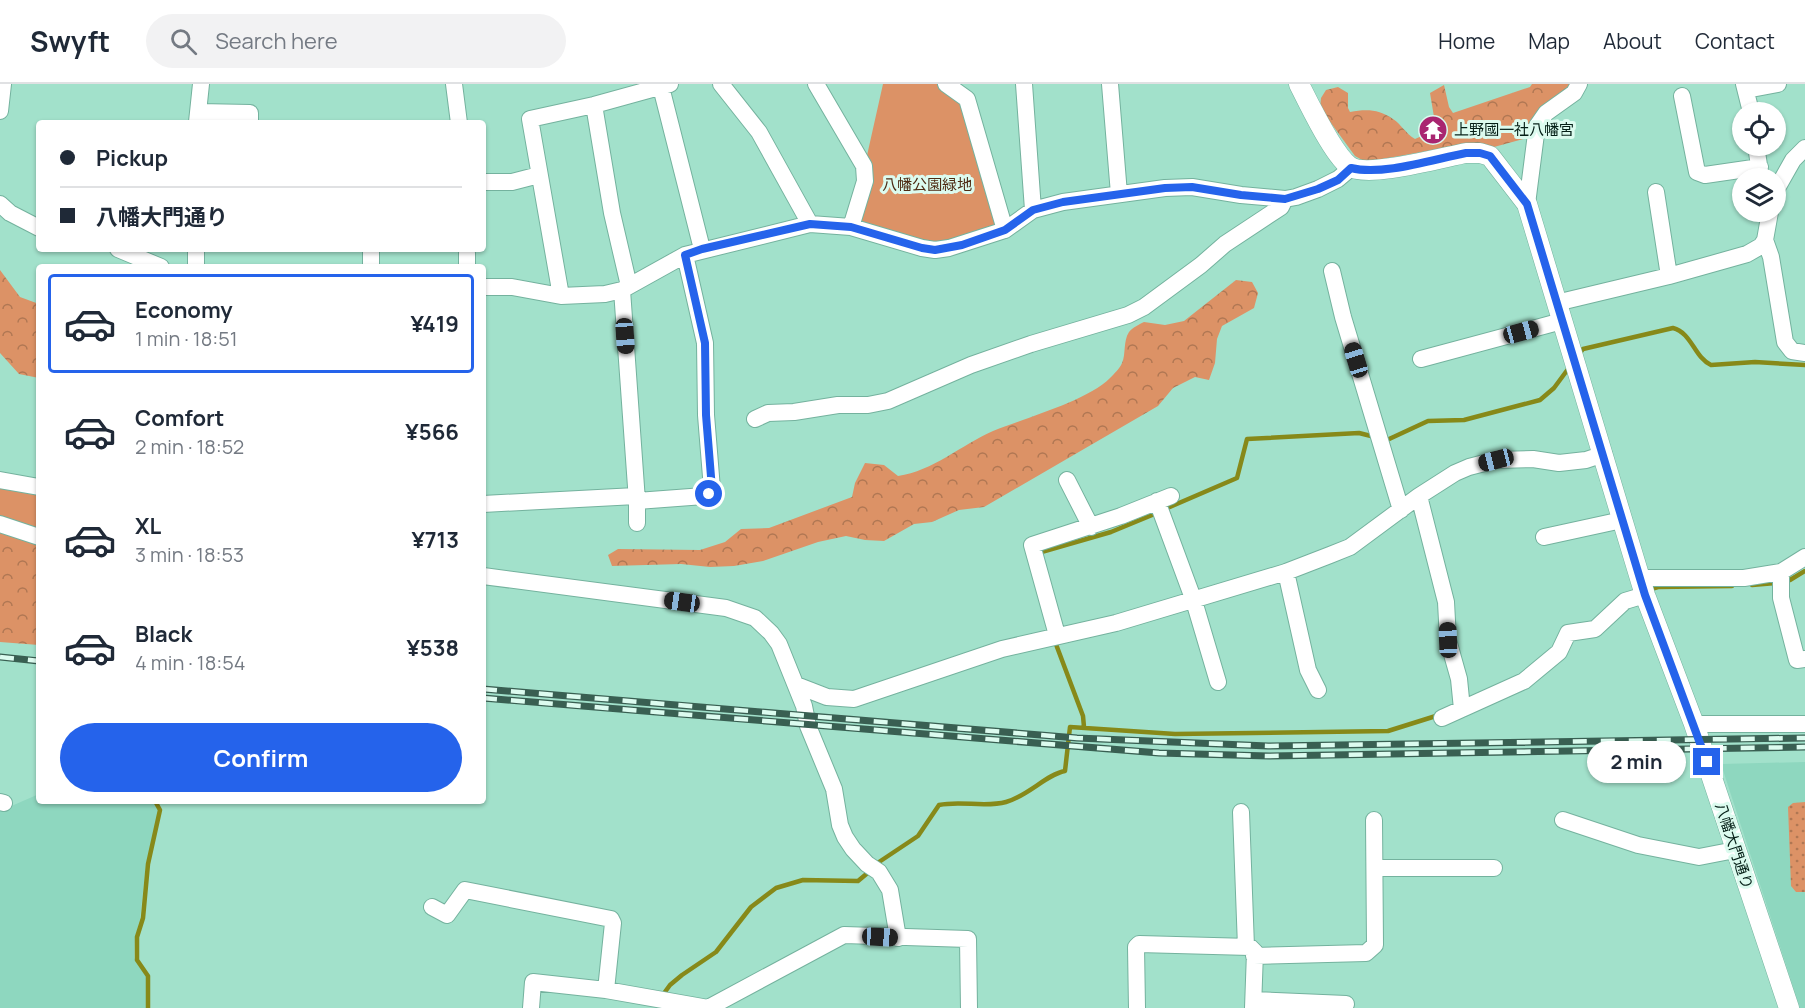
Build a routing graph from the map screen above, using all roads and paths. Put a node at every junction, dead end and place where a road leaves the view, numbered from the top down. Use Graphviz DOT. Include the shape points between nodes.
graph roads {
  1 [pos="3,84"];
  2 [pos="201,84"];
  3 [pos="454,84"];
  4 [pos="721,84"];
  5 [pos="816,84"];
  6 [pos="946,84"];
  7 [pos="1024,84"];
  8 [pos="1110,84"];
  9 [pos="1299,84"];
  10 [pos="1579,84"];
  11 [pos="1776,84"];
  12 [pos="665,86"];
  13 [pos="1745,87"];
  14 [pos="1682,96"];
  15 [pos="1749,102"];
  16 [pos="594,105"];
  17 [pos="0,111"];
  18 [pos="198,117"];
  19 [pos="250,120"];
  20 [pos="459,120"];
  21 [pos="1801,155"];
  22 [pos="1351,168"];
  23 [pos="1732,174"];
  24 [pos="539,175"];
  25 [pos="1786,176"];
  26 [pos="486,182"];
  27 [pos="1656,192"];
  28 [pos="1119,194"];
  29 [pos="1285,199"];
  30 [pos="0,204"];
  31 [pos="1527,204"];
  32 [pos="1033,210"];
  33 [pos="1768,222"];
  34 [pos="810,224"];
  35 [pos="36,226"];
  36 [pos="851,227"];
  37 [pos="1005,230"];
  38 [pos="1765,240"];
  39 [pos="702,249"];
  40 [pos="125,252"];
  41 [pos="685,255"];
  42 [pos="154,264"];
  43 [pos="1332,271"];
  44 [pos="1669,276"];
  45 [pos="486,287"];
  46 [pos="625,288"];
  47 [pos="561,296"];
  48 [pos="1559,312"];
  49 [pos="1805,352"];
  50 [pos="1421,359"];
  51 [pos="755,419"];
  52 [pos="1604,454"];
  53 [pos="0,480"];
  54 [pos="1067,480"];
  55 [pos="36,486"];
  56 [pos="1419,496"];
  57 [pos="637,498"];
  58 [pos="486,504"];
  59 [pos="1401,510"];
  60 [pos="1622,520"];
  61 [pos="637,523"];
  62 [pos="0,524"];
  63 [pos="1091,526"];
  64 [pos="36,536"];
  65 [pos="1544,537"];
  66 [pos="1805,557"];
  67 [pos="1286,572"];
  68 [pos="1781,572"];
  69 [pos="486,576"];
  70 [pos="1642,587"];
  71 [pos="1194,601"];
  72 [pos="1058,635"];
  73 [pos="1805,659"];
  74 [pos="1218,682"];
  75 [pos="796,685"];
  76 [pos="1318,690"];
  77 [pos="1462,709"];
  78 [pos="1442,717"];
  79 [pos="1694,724"];
  80 [pos="1805,724"];
  81 [pos="1241,812"];
  82 [pos="1374,820"];
  83 [pos="1563,820"];
  84 [pos="1734,850"];
  85 [pos="1375,868"];
  86 [pos="1494,868"];
  87 [pos="432,907"];
  88 [pos="898,938"];
  89 [pos="1250,952"];
  90 [pos="606,990"];
  91 [pos="1253,1004"];
  92 [pos="1346,1004"];
  93 [pos="531,1008"];
  94 [pos="969,1008"];
  95 [pos="1137,1008"];
  96 [pos="1789,1008"];
  1 -- 17 [label="street"];
  2 -- 18 [label="street"];
  3 -- 20 [label="street"];
  4 -- 34 [label="street" via="759,132"];
  5 -- 36 [label="street" via="864,166 865,181"];
  6 -- 37 [label="street" via="968,99"];
  7 -- 32 [label="street"];
  8 -- 28 [label="street"];
  9 -- 22 [label="street" via="1341,158"];
  10 -- 31 [label="street" via="1537,126"];
  11 -- 13 [label="street"];
  12 -- 16 [label="street"];
  12 -- 39 [label="street"];
  13 -- 15 [label="street"];
  14 -- 23 [label="street" via="1696,172"];
  16 -- 24 [label="street" via="530,119"];
  16 -- 46 [label="street"];
  18 -- 19 [label="street" via="250,113"];
  21 -- 25 [label="street"];
  22 -- 29 [label="street" via="1338,180"];
  22 -- 31 [label="street" via="1377,171 1480,153 1490,156"];
  24 -- 26 [label="street" via="512,182"];
  24 -- 47 [label="street"];
  27 -- 44 [label="street"];
  28 -- 29 [label="street" via="1192,187"];
  28 -- 32 [label="street"];
  29 -- 51 [label="street" via="1281,207 1128,315 971,365 888,401 768,413"];
  30 -- 35 [label="street"];
  31 -- 48 [label="street, 八幡大門通り"];
  32 -- 37 [label="street"];
  33 -- 38 [label="street"];
  34 -- 36 [label="street"];
  34 -- 39 [label="street"];
  36 -- 37 [label="street" via="935,250"];
  38 -- 44 [label="street" via="1748,254"];
  38 -- 49 [label="street" via="1785,342 1792,351"];
  39 -- 41 [label="street"];
  40 -- 42 [label="street"];
  41 -- 46 [label="street"];
  41 -- 57 [label="street" via="705,343 712,489 704,496"];
  43 -- 59 [label="street"];
  44 -- 48 [label="street"];
  45 -- 47 [label="street" via="512,286"];
  46 -- 47 [label="street" via="596,296"];
  46 -- 57 [label="street"];
  48 -- 50 [label="street"];
  48 -- 52 [label="street, 八幡大門通り"];
  52 -- 56 [label="street" via="1559,463 1496,460 1455,473"];
  52 -- 60 [label="street, 八幡大門通り"];
  53 -- 55 [label="street"];
  54 -- 63 [label="street"];
  56 -- 59 [label="street"];
  56 -- 77 [label="street" via="1446,602 1448,640 1459,679"];
  57 -- 58 [label="street"];
  57 -- 61 [label="street"];
  59 -- 67 [label="street" via="1350,547"];
  60 -- 65 [label="street"];
  60 -- 70 [label="street, 八幡大門通り"];
  62 -- 64 [label="street"];
  63 -- 71 [label="street" via="1164,499"];
  63 -- 72 [label="street" via="1032,545"];
  66 -- 68 [label="street"];
  67 -- 71 [label="street"];
  67 -- 76 [label="street" via="1308,670"];
  68 -- 70 [label="street"];
  68 -- 73 [label="street" via="1781,598 1797,660"];
  69 -- 75 [label="street" via="742,612 771,633"];
  70 -- 77 [label="street" via="1595,629 1568,633 1559,652 1524,681"];
  70 -- 79 [label="street, 八幡大門通り"];
  71 -- 72 [label="street"];
  71 -- 74 [label="street"];
  72 -- 75 [label="street" via="1002,649 854,699 827,697"];
  75 -- 88 [label="street" via="834,789 842,831 890,890"];
  77 -- 78 [label="street"];
  79 -- 80 [label="street"];
  79 -- 84 [label="street, 八幡大門通り"];
  81 -- 89 [label="street"];
  82 -- 85 [label="street"];
  83 -- 84 [label="street" via="1638,845 1699,857"];
  84 -- 96 [label="street, 八幡大門通り"];
  85 -- 86 [label="street"];
  85 -- 89 [label="street" via="1375,945 1366,953"];
  87 -- 90 [label="street" via="447,915 465,890 611,919 614,923"];
  88 -- 90 [label="street" via="844,935 708,1008"];
  88 -- 94 [label="street" via="968,939"];
  89 -- 91 [label="street"];
  89 -- 95 [label="street" via="1139,944"];
  90 -- 93 [label="street" via="533,982"];
  91 -- 92 [label="street"];
}
